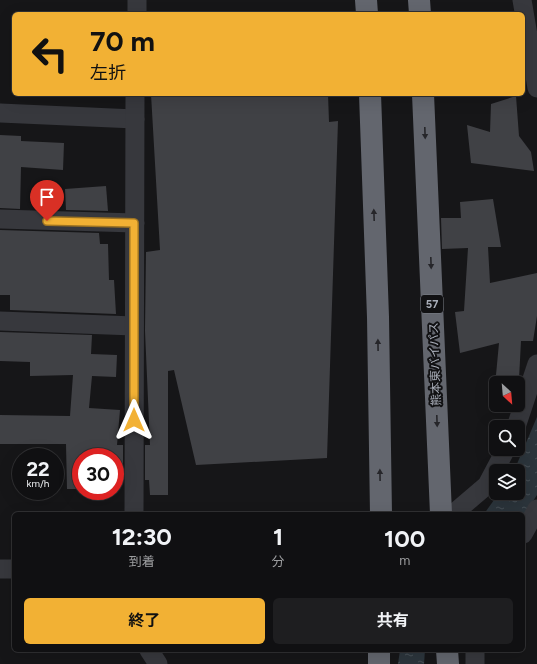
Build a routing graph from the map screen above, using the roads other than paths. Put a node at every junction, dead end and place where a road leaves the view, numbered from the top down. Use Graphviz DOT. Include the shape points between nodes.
graph roads {
  1 [pos="137,0"];
  2 [pos="366,0"];
  3 [pos="419,0"];
  4 [pos="530,3"];
  5 [pos="137,12"];
  6 [pos="367,12"];
  7 [pos="420,12"];
  8 [pos="537,88"];
  9 [pos="135,96"];
  10 [pos="370,96"];
  11 [pos="423,96"];
  12 [pos="0,113"];
  13 [pos="135,119"];
  14 [pos="0,219"];
  15 [pos="134,223"];
  16 [pos="0,320"];
  17 [pos="134,326"];
  18 [pos="537,364"];
  19 [pos="518,420"];
  20 [pos="502,456"];
  21 [pos="537,509"];
  22 [pos="134,512"];
  23 [pos="381,512"];
  24 [pos="441,512"];
  25 [pos="455,512"];
  26 [pos="525,530"];
  27 [pos="0,569"];
  28 [pos="12,569"];
  29 [pos="150,652"];
  30 [pos="379,652"];
  31 [pos="448,652"];
  32 [pos="475,652"];
  33 [pos="158,664"];
  34 [pos="379,664"];
  35 [pos="448,664"];
  36 [pos="475,664"];
  1 -- 5 [label="street"];
  2 -- 6 [label="highway"];
  3 -- 7 [label="highway"];
  4 -- 8 [label="street"];
  9 -- 13 [label="street"];
  23 -- 10 [label="highway, one-way" via="378,317"];
  11 -- 24 [label="highway, 熊本東バイパス / 57, one-way"];
  12 -- 13 [label="street"];
  13 -- 15 [label="street"];
  14 -- 15 [label="street"];
  15 -- 17 [label="street"];
  16 -- 17 [label="street"];
  17 -- 22 [label="street"];
  18 -- 19 [label="street"];
  20 -- 25 [label="street" via="487,485"];
  21 -- 26 [label="street"];
  27 -- 28 [label="street"];
  29 -- 33 [label="street"];
  30 -- 34 [label="highway"];
  31 -- 35 [label="highway"];
  32 -- 36 [label="street"];
}
